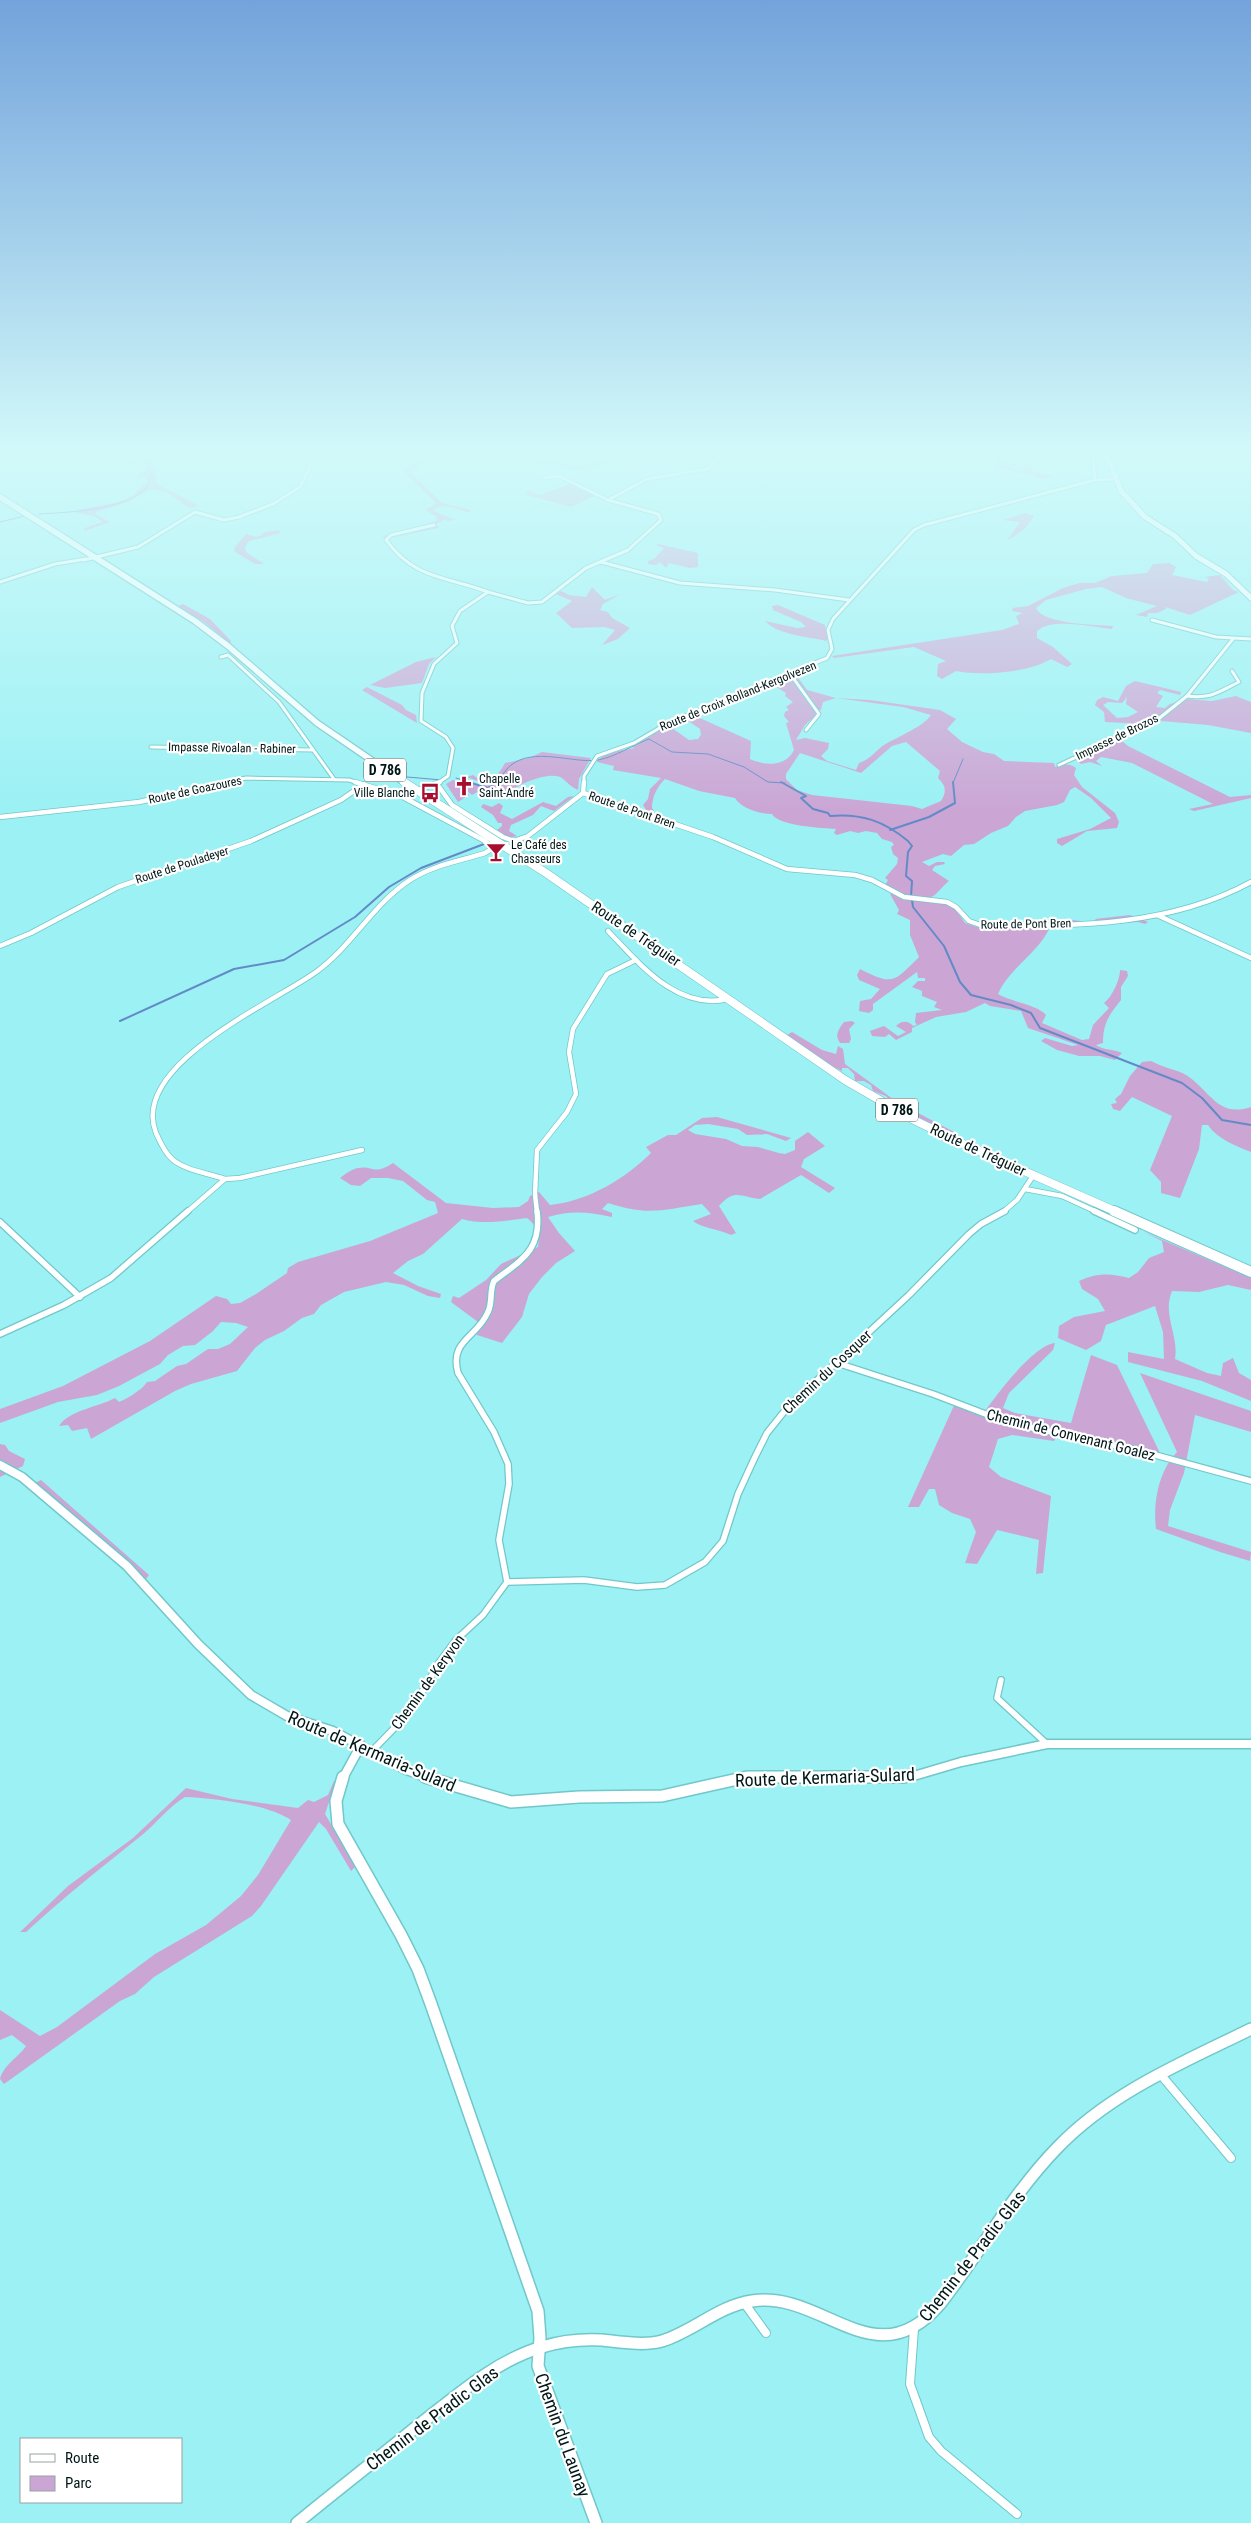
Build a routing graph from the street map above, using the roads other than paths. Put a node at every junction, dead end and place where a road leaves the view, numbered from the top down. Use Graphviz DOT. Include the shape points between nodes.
graph roads {
  1 [pos="22,575"];
  2 [pos="123,575"];
  3 [pos="430,575"];
  4 [pos="577,575"];
  5 [pos="649,575"];
  6 [pos="872,575"];
  7 [pos="1227,575"];
  8 [pos="0,582"];
  9 [pos="488,592"];
  10 [pos="1251,598"];
  11 [pos="849,600"];
  12 [pos="1152,620"];
  13 [pos="1233,639"];
  14 [pos="1251,639"];
  15 [pos="220,657"];
  16 [pos="1232,671"];
  17 [pos="791,675"];
  18 [pos="1187,696"];
  19 [pos="806,730"];
  20 [pos="151,747"];
  21 [pos="313,750"];
  22 [pos="1059,765"];
  23 [pos="334,780"];
  24 [pos="364,784"];
  25 [pos="437,784"];
  26 [pos="417,790"];
  27 [pos="583,793"];
  28 [pos="400,796"];
  29 [pos="450,803"];
  30 [pos="454,814"];
  31 [pos="0,817"];
  32 [pos="1251,882"];
  33 [pos="1157,914"];
  34 [pos="608,931"];
  35 [pos="0,946"];
  36 [pos="1251,958"];
  37 [pos="636,960"];
  38 [pos="728,999"];
  39 [pos="362,1150"];
  40 [pos="1033,1176"];
  41 [pos="225,1179"];
  42 [pos="1025,1188"];
  43 [pos="0,1222"];
  44 [pos="1135,1230"];
  45 [pos="1251,1272"];
  46 [pos="80,1297"];
  47 [pos="0,1334"];
  48 [pos="836,1363"];
  49 [pos="0,1465"];
  50 [pos="1251,1480"];
  51 [pos="507,1582"];
  52 [pos="1001,1680"];
  53 [pos="1047,1744"];
  54 [pos="1251,1744"];
  55 [pos="362,1745"];
  56 [pos="372,1751"];
  57 [pos="1251,2029"];
  58 [pos="1160,2075"];
  59 [pos="1231,2158"];
  60 [pos="743,2302"];
  61 [pos="914,2329"];
  62 [pos="766,2333"];
  63 [pos="539,2346"];
  64 [pos="1017,2514"];
  65 [pos="297,2523"];
  66 [pos="596,2523"];
  1 -- 8 [label="street"];
  2 -- 26 [label="main road, D 786" via="216,636 333,735"];
  3 -- 9 [label="street"];
  4 -- 9 [label="street" via="538,604"];
  5 -- 11 [label="street" via="680,583 775,590"];
  6 -- 11 [label="street, Route de Croix Rolland-Kergolvezen"];
  7 -- 10 [label="street"];
  9 -- 25 [label="street" via="460,611 454,619 452,629 458,642 434,664 422,693 420,720 446,737 453,748 448,776"];
  11 -- 17 [label="street, Route de Croix Rolland-Kergolvezen" via="829,626 832,649 829,655"];
  12 -- 13 [label="street" via="1200,634"];
  13 -- 14 [label="street"];
  13 -- 18 [label="street, Impasse de Brozos"];
  15 -- 21 [label="street" via="228,655 271,692"];
  16 -- 18 [label="street" via="1239,682 1216,697"];
  17 -- 19 [label="street" via="819,714"];
  17 -- 27 [label="street, Route de Croix Rolland-Kergolvezen" via="664,725 634,743 597,756 584,776"];
  18 -- 22 [label="street, Impasse de Brozos" via="1157,720"];
  20 -- 21 [label="street, Impasse Rivoalan - Rabiner"];
  21 -- 23 [label="street"];
  23 -- 24 [label="street, Route de Goazoures"];
  23 -- 31 [label="street, Route de Goazoures" via="246,778 139,802"];
  24 -- 28 [label="street, Route de Goazoures"];
  24 -- 35 [label="street, Route de Pouladeyer" via="341,800 251,841 118,887"];
  25 -- 26 [label="street"];
  25 -- 29 [label="street"];
  26 -- 28 [label="street"];
  26 -- 30 [label="main road, D 786"];
  27 -- 29 [label="street" via="528,836 514,841"];
  27 -- 33 [label="street, Route de Pont Bren" via="721,840 787,869 855,875 904,897 947,902 976,925 1100,922"];
  28 -- 41 [label="street, Route de Goazoures" via="485,841 492,848 409,880 336,957 260,1008 205,1039 176,1066 154,1103 151,1112 154,1128 173,1160"];
  29 -- 30 [label="street"];
  30 -- 38 [label="main road, Route de Tréguier / D 786" via="574,892"];
  32 -- 33 [label="street, Route de Pont Bren" via="1223,899"];
  33 -- 36 [label="street"];
  34 -- 37 [label="street"];
  37 -- 38 [label="street" via="655,979 692,998 715,1003"];
  37 -- 51 [label="street" via="607,974 573,1029 570,1052 576,1094 568,1112 537,1150 535,1194 538,1218 533,1247 529,1254 494,1280 488,1313 455,1353 458,1373 503,1450 508,1465 509,1489 499,1539"];
  38 -- 40 [label="main road, Route de Tréguier / D 786" via="867,1094 936,1131"];
  39 -- 41 [label="street"];
  40 -- 42 [label="street, Chemin du Cosquer"];
  40 -- 45 [label="main road, Route de Tréguier / D 786"];
  41 -- 46 [label="street" via="122,1270"];
  42 -- 44 [label="street" via="1062,1196"];
  42 -- 48 [label="street, Chemin du Cosquer" via="1005,1211 981,1224 952,1250"];
  43 -- 46 [label="street"];
  46 -- 47 [label="street"];
  48 -- 50 [label="street, Chemin de Convenant Goalez" via="1009,1423 1137,1450"];
  48 -- 51 [label="street, Chemin du Cosquer" via="787,1408 767,1433 738,1494 727,1533 705,1562 665,1585 637,1587 584,1580"];
  49 -- 55 [label="street, Route de Kermaria-Sulard" via="22,1477 127,1566 198,1644 251,1695 287,1716 333,1731"];
  51 -- 56 [label="street, Chemin de Keryvon" via="483,1615 456,1640 411,1711"];
  52 -- 53 [label="street" via="997,1698 1001,1704"];
  53 -- 54 [label="street, Route de Kermaria-Sulard"];
  53 -- 56 [label="street, Route de Kermaria-Sulard" via="896,1778 747,1777 662,1796 511,1802 439,1782 404,1769"];
  55 -- 56 [label="street, Route de Kermaria-Sulard"];
  55 -- 63 [label="street, Chemin du Launay" via="339,1783 334,1807 338,1824 418,1969 538,2311"];
  57 -- 58 [label="street, Chemin de Pradic Glas"];
  58 -- 59 [label="street"];
  58 -- 61 [label="street, Chemin de Pradic Glas" via="1091,2118 1061,2144 952,2287"];
  60 -- 61 [label="street, Chemin de Pradic Glas" via="767,2299 785,2302 869,2335 885,2336"];
  60 -- 62 [label="street"];
  60 -- 63 [label="street, Chemin de Pradic Glas" via="651,2343 576,2340"];
  61 -- 64 [label="street" via="910,2384 929,2437 941,2452"];
  63 -- 65 [label="street, Chemin de Pradic Glas" via="466,2388"];
  63 -- 66 [label="street, Chemin du Launay" via="538,2366"];
}
